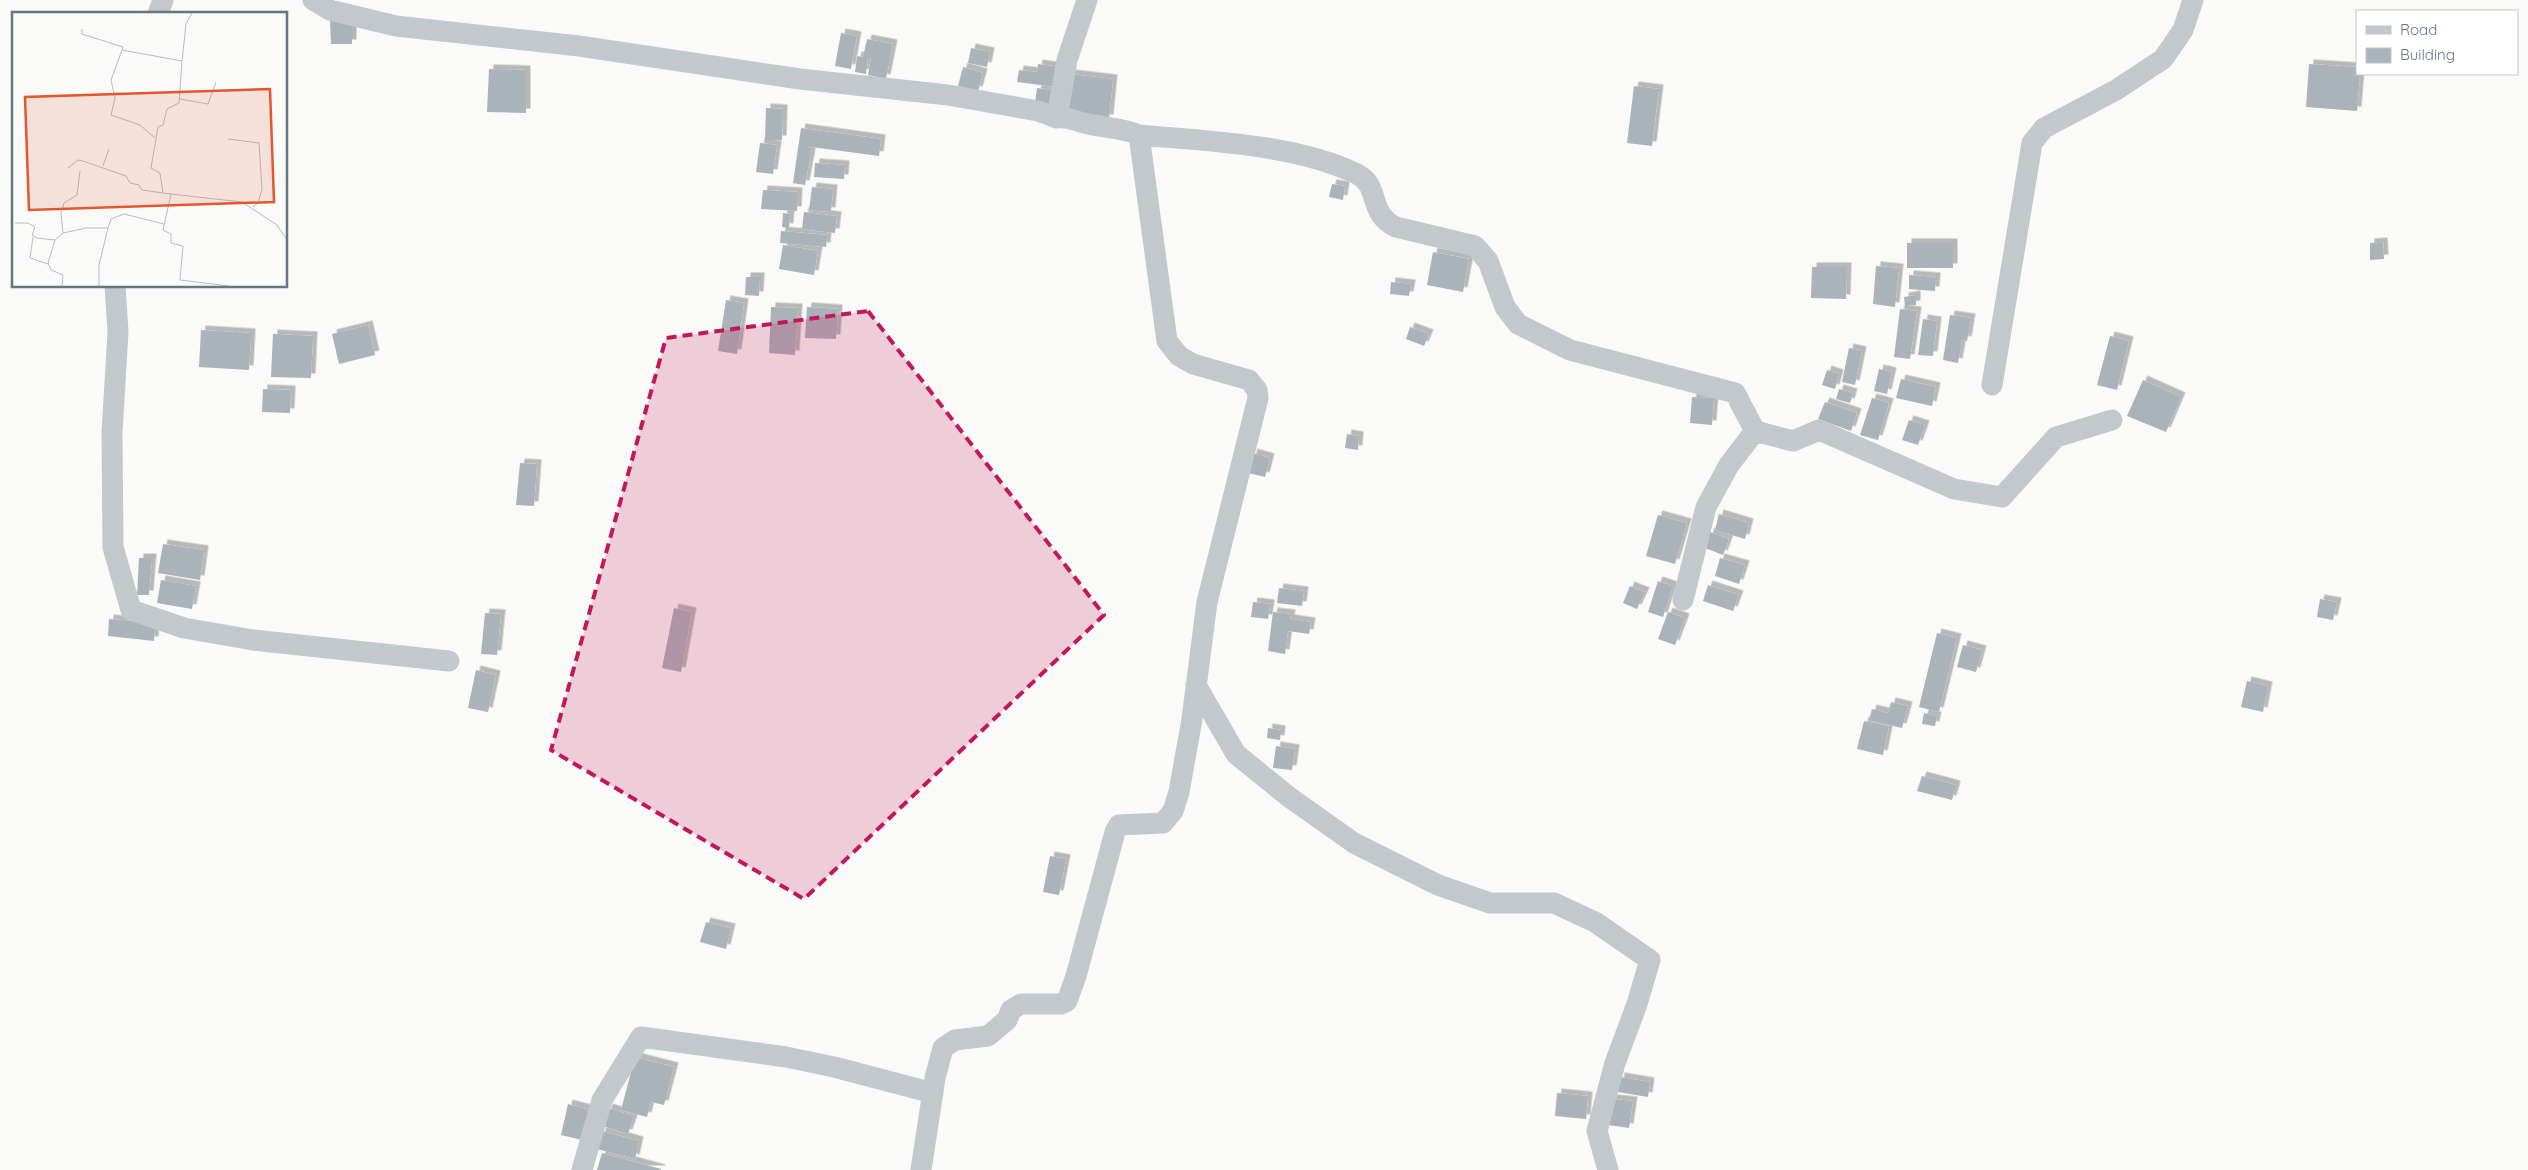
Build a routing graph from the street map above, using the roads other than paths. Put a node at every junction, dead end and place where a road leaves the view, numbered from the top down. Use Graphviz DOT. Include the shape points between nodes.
graph roads {
  1 [pos="163,0"];
  2 [pos="313,0"];
  3 [pos="1086,0"];
  4 [pos="2193,0"];
  5 [pos="159,12"];
  6 [pos="1057,118"];
  7 [pos="1139,135"];
  8 [pos="115,288"];
  9 [pos="1992,385"];
  10 [pos="2112,420"];
  11 [pos="1755,431"];
  12 [pos="1683,600"];
  13 [pos="449,661"];
  14 [pos="1196,686"];
  15 [pos="933,1093"];
  16 [pos="582,1170"];
  17 [pos="921,1170"];
  18 [pos="1608,1170"];
  1 -- 5 [label="street"];
  2 -- 6 [label="street" via="330,10 396,26 579,46 800,79 948,95 1038,111"];
  3 -- 6 [label="street" via="1067,60"];
  4 -- 9 [label="street" via="2183,30 2163,59 2116,90 2044,128 2032,144"];
  6 -- 7 [label="street" via="1066,116"];
  7 -- 11 [label="street" via="1231,143 1306,156 1358,174 1369,182 1384,221 1396,227 1475,246 1488,261 1505,307 1518,324 1570,350 1735,393"];
  7 -- 14 [label="street" via="1167,341 1179,356 1193,364 1249,380 1257,390 1258,398 1207,602"];
  8 -- 13 [label="street" via="118,332 112,433 112,547 131,610 184,628 253,640"];
  10 -- 11 [label="street" via="2056,437 2002,497 1954,489 1819,430 1793,441"];
  11 -- 12 [label="street" via="1729,465 1706,507"];
  14 -- 15 [label="street" via="1173,811 1163,823 1119,825 1114,832 1067,1001 1061,1004 1021,1004 1011,1010 1007,1020 988,1036 948,1043 940,1056"];
  14 -- 18 [label="street" via="1236,754 1354,844 1438,886 1490,903 1554,903 1595,922 1650,960 1615,1063 1597,1131"];
  15 -- 16 [label="street" via="786,1057 640,1037 602,1100"];
  15 -- 17 [label="street"];
}
